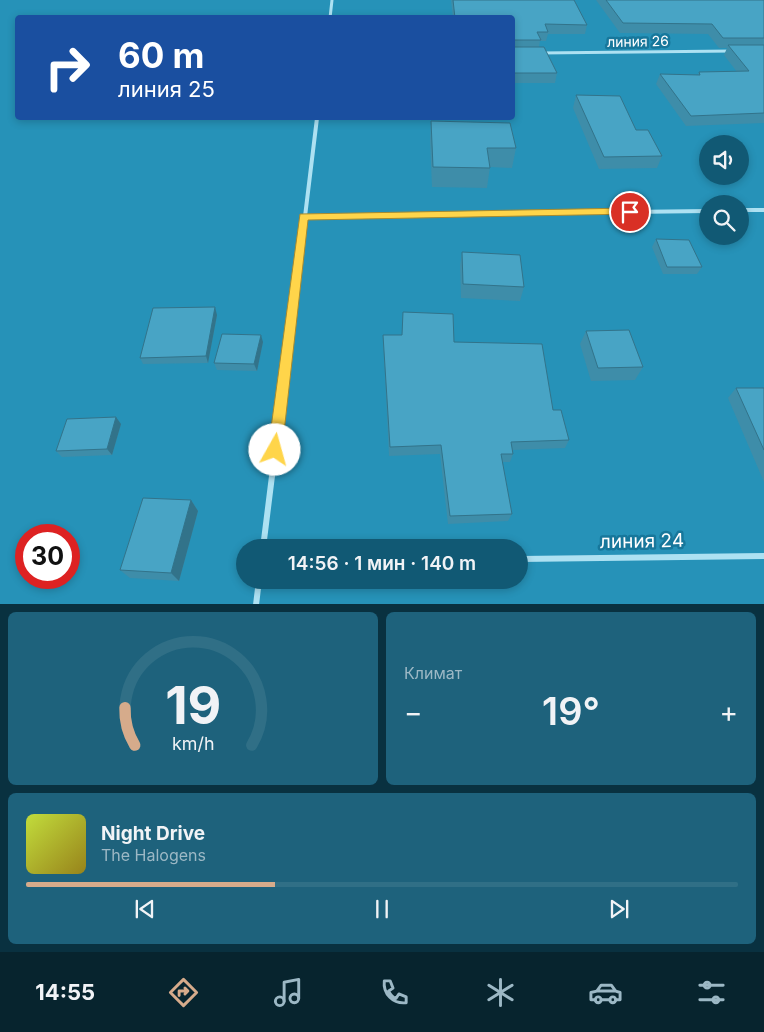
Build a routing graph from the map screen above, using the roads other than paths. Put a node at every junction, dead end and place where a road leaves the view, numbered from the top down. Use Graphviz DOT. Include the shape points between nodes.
graph roads {
  1 [pos="332,0"];
  2 [pos="330,15"];
  3 [pos="735,51"];
  4 [pos="532,53"];
  5 [pos="317,120"];
  6 [pos="749,210"];
  7 [pos="764,210"];
  8 [pos="699,211"];
  9 [pos="303,216"];
  10 [pos="264,539"];
  11 [pos="764,556"];
  12 [pos="528,559"];
  13 [pos="258,589"];
  14 [pos="256,604"];
  1 -- 2 [label="street"];
  3 -- 4 [label="street, линия 26"];
  5 -- 9 [label="street"];
  6 -- 7 [label="street"];
  8 -- 9 [label="street"];
  9 -- 10 [label="street"];
  11 -- 12 [label="street, линия 24"];
  13 -- 14 [label="street"];
}
